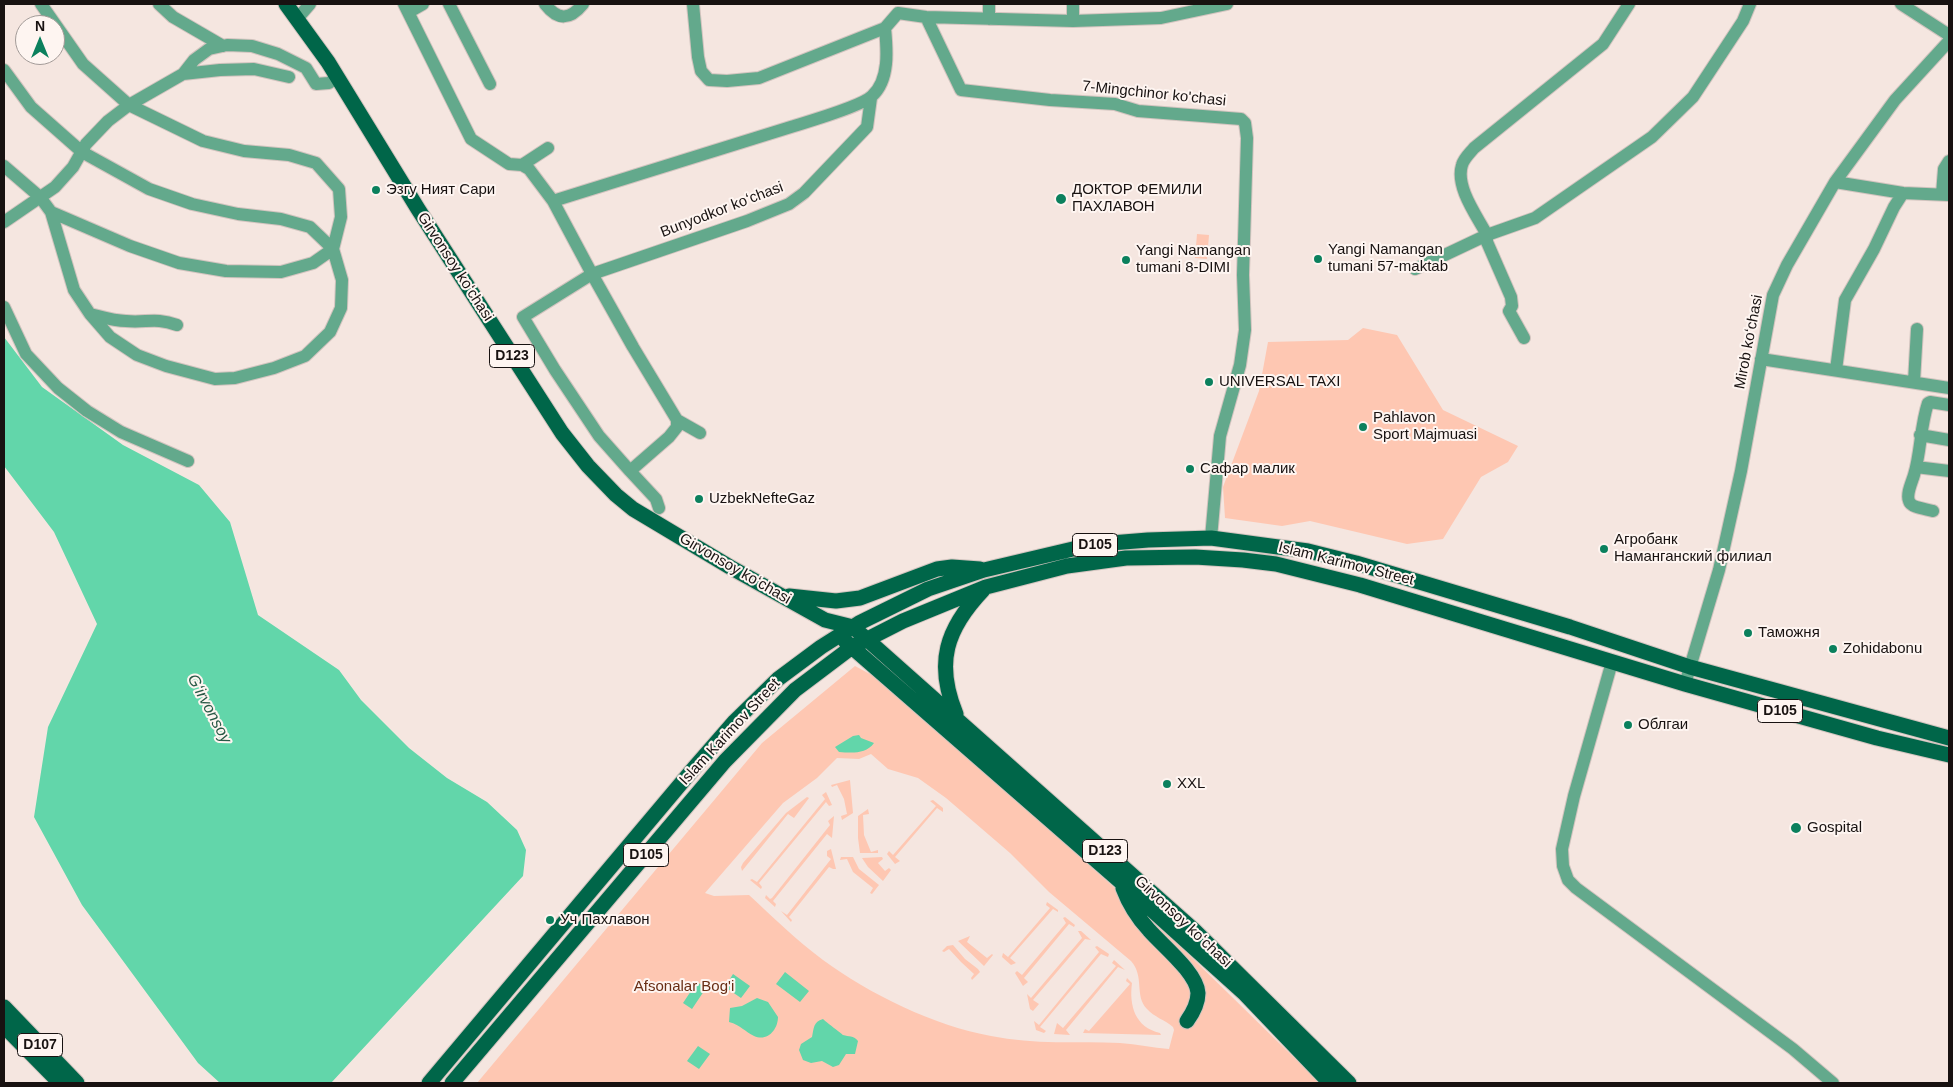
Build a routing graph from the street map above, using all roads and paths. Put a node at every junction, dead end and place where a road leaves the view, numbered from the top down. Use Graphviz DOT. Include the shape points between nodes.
graph roads {
  1 [pos="41,4"];
  2 [pos="159,4"];
  3 [pos="287,4"];
  4 [pos="310,4"];
  5 [pos="424,4"];
  6 [pos="449,4"];
  7 [pos="545,4"];
  8 [pos="583,4"];
  9 [pos="693,4"];
  10 [pos="989,4"];
  11 [pos="1073,4"];
  12 [pos="1227,4"];
  13 [pos="1629,4"];
  14 [pos="1750,4"];
  15 [pos="1902,4"];
  16 [pos="406,8"];
  17 [pos="898,9"];
  18 [pos="926,18"];
  19 [pos="297,19"];
  20 [pos="989,19"];
  21 [pos="1072,21"];
  22 [pos="885,28"];
  23 [pos="1949,35"];
  24 [pos="1949,41"];
  25 [pos="223,46"];
  26 [pos="4,70"];
  27 [pos="183,74"];
  28 [pos="289,77"];
  29 [pos="337,77"];
  30 [pos="490,84"];
  31 [pos="870,98"];
  32 [pos="129,105"];
  33 [pos="548,148"];
  34 [pos="82,152"];
  35 [pos="1949,161"];
  36 [pos="522,165"];
  37 [pos="4,166"];
  38 [pos="1835,182"];
  39 [pos="1903,193"];
  40 [pos="1946,195"];
  41 [pos="40,197"];
  42 [pos="553,201"];
  43 [pos="52,212"];
  44 [pos="4,222"];
  45 [pos="1487,236"];
  46 [pos="333,248"];
  47 [pos="1415,269"];
  48 [pos="592,274"];
  49 [pos="4,307"];
  50 [pos="90,314"];
  51 [pos="177,325"];
  52 [pos="1917,329"];
  53 [pos="1524,338"];
  54 [pos="1761,359"];
  55 [pos="1836,370"];
  56 [pos="1914,382"];
  57 [pos="1949,388"];
  58 [pos="1949,404"];
  59 [pos="677,420"];
  60 [pos="700,433"];
  61 [pos="1920,435"];
  62 [pos="1949,440"];
  63 [pos="188,461"];
  64 [pos="1916,467"];
  65 [pos="630,471"];
  66 [pos="1949,471"];
  67 [pos="660,508"];
  68 [pos="1933,511"];
  69 [pos="1211,538"];
  70 [pos="984,570"];
  71 [pos="986,588"];
  72 [pos="1447,591"];
  73 [pos="780,595"];
  74 [pos="1441,611"];
  75 [pos="825,620"];
  76 [pos="853,627"];
  77 [pos="838,636"];
  78 [pos="866,638"];
  79 [pos="852,647"];
  80 [pos="1612,662"];
  81 [pos="1690,667"];
  82 [pos="1685,684"];
  83 [pos="957,718"];
  84 [pos="1949,738"];
  85 [pos="1949,755"];
  86 [pos="1121,882"];
  87 [pos="4,1007"];
  88 [pos="1187,1022"];
  89 [pos="4,1026"];
  90 [pos="1327,1074"];
  91 [pos="60,1083"];
  92 [pos="77,1083"];
  93 [pos="429,1083"];
  94 [pos="452,1083"];
  95 [pos="1349,1083"];
  96 [pos="1833,1083"];
  1 -- 32 [label="street" via="83,64"];
  2 -- 25 [label="street" via="173,17"];
  3 -- 19 [label="main road, Girvonsoy koʻchasi / D123"];
  4 -- 19 [label="street"];
  5 -- 16 [label="street"];
  6 -- 30 [label="street"];
  7 -- 8 [label="street" via="561,16 569,17"];
  9 -- 22 [label="street" via="698,58 701,71 709,80 759,78"];
  10 -- 20 [label="street"];
  11 -- 21 [label="street"];
  12 -- 21 [label="street" via="1160,18"];
  13 -- 45 [label="street" via="1604,44 1474,148 1463,162 1461,172 1465,192"];
  14 -- 45 [label="street" via="1743,21 1693,97 1652,137 1535,218"];
  15 -- 23 [label="street"];
  16 -- 36 [label="street" via="471,139 509,164"];
  17 -- 18 [label="street"];
  17 -- 22 [label="street"];
  18 -- 20 [label="street"];
  18 -- 69 [label="street, 7-Mingchinor ko'chasi" via="961,90 1115,104 1138,111 1240,119 1245,123 1245,330 1240,365 1220,436"];
  19 -- 29 [label="main road, Girvonsoy koʻchasi / D123"];
  20 -- 21 [label="street"];
  22 -- 31 [label="street, Bunyodkor koʻchasi" via="888,53 884,77"];
  24 -- 38 [label="street, Mirob koʻchasi" via="1896,100"];
  25 -- 27 [label="street" via="209,49"];
  25 -- 29 [label="street" via="252,46 278,54 306,68 316,84 329,83"];
  26 -- 34 [label="street" via="31,108"];
  27 -- 28 [label="street" via="254,69"];
  27 -- 32 [label="street"];
  29 -- 73 [label="main road, Girvonsoy koʻchasi / D123" via="511,355 562,433 588,466 633,509"];
  31 -- 42 [label="street" via="815,119"];
  31 -- 48 [label="street, Bunyodkor koʻchasi" via="866,127 804,193 789,204"];
  32 -- 34 [label="street" via="108,121"];
  32 -- 46 [label="street" via="204,141 289,155 316,163 339,189 341,216"];
  33 -- 36 [label="street"];
  34 -- 41 [label="street" via="55,187"];
  34 -- 46 [label="street" via="149,188 192,204 310,227"];
  35 -- 40 [label="street" via="1944,169"];
  36 -- 42 [label="street"];
  37 -- 41 [label="street"];
  38 -- 39 [label="street"];
  38 -- 54 [label="street, Mirob koʻchasi" via="1787,265 1773,296"];
  39 -- 40 [label="street"];
  39 -- 55 [label="street" via="1845,300"];
  41 -- 43 [label="street"];
  41 -- 44 [label="street"];
  42 -- 48 [label="street"];
  43 -- 46 [label="street" via="178,263 226,271 281,272 313,263"];
  43 -- 50 [label="street" via="74,290"];
  45 -- 47 [label="street"];
  45 -- 53 [label="street" via="1510,297 1512,306 1509,311"];
  46 -- 50 [label="street" via="342,280 341,308 330,332 305,356 266,370 215,379 166,366 137,355 110,337"];
  48 -- 59 [label="street"];
  48 -- 65 [label="street, Bunyodkor koʻchasi" via="523,317 598,436"];
  49 -- 63 [label="street" via="26,354 58,388 121,432"];
  50 -- 51 [label="street" via="122,321 156,320"];
  52 -- 56 [label="street"];
  54 -- 55 [label="street"];
  54 -- 81 [label="street, Mirob koʻchasi" via="1719,570"];
  55 -- 56 [label="street"];
  56 -- 57 [label="street"];
  58 -- 61 [label="street" via="1928,402"];
  59 -- 60 [label="street"];
  59 -- 65 [label="street" via="677,427 669,437"];
  61 -- 62 [label="street"];
  61 -- 64 [label="street"];
  64 -- 66 [label="street"];
  64 -- 68 [label="street" via="1908,501 1911,505"];
  65 -- 67 [label="street, Bunyodkor koʻchasi" via="656,499"];
  69 -- 70 [label="main road, Islam Karimov Street / D105" via="1111,543"];
  69 -- 72 [label="main road, Islam Karimov Street / D105" via="1308,551"];
  70 -- 73 [label="main road" via="937,568 860,598 836,601"];
  70 -- 76 [label="main road, Islam Karimov Street / D105" via="928,589"];
  71 -- 74 [label="main road, Islam Karimov Street / D105" via="1067,566 1126,558 1195,557 1243,560 1307,571"];
  71 -- 78 [label="main road, Islam Karimov Street / D105"];
  71 -- 83 [label="main road" via="954,630 945,655 947,689"];
  72 -- 74 [label="main road"];
  72 -- 81 [label="main road, Islam Karimov Street / D105"];
  73 -- 75 [label="main road, Girvonsoy koʻchasi / D123"];
  74 -- 80 [label="main road, Islam Karimov Street / D105"];
  75 -- 76 [label="main road, Girvonsoy koʻchasi / D123"];
  75 -- 77 [label="main road, Girvonsoy koʻchasi / D123"];
  76 -- 77 [label="main road, Islam Karimov Street / D105"];
  76 -- 78 [label="main road, Girvonsoy koʻchasi / D123"];
  77 -- 79 [label="main road, D123"];
  77 -- 93 [label="main road, Islam Karimov Street / D105" via="778,679 736,722 556,925"];
  78 -- 79 [label="main road, Islam Karimov Street / D105"];
  78 -- 83 [label="main road, Girvonsoy koʻchasi / D123"];
  79 -- 86 [label="main road, Girvonsoy koʻchasi / D123"];
  79 -- 94 [label="main road, Islam Karimov Street / D105" via="795,690 725,761"];
  80 -- 82 [label="main road, Islam Karimov Street / D105"];
  80 -- 96 [label="street" via="1562,850 1568,880"];
  81 -- 82 [label="street, Mirob koʻchasi"];
  81 -- 84 [label="main road, Islam Karimov Street / D105"];
  82 -- 85 [label="main road, Islam Karimov Street / D105"];
  83 -- 90 [label="main road, Girvonsoy koʻchasi / D123" via="1194,930"];
  86 -- 88 [label="main road" via="1134,910 1148,929 1194,980 1198,994"];
  86 -- 90 [label="main road, Girvonsoy koʻchasi / D123" via="1245,994"];
  87 -- 92 [label="main road, D107"];
  89 -- 91 [label="main road, D107"];
  90 -- 95 [label="main road, Girvonsoy koʻchasi / D123"];
}
